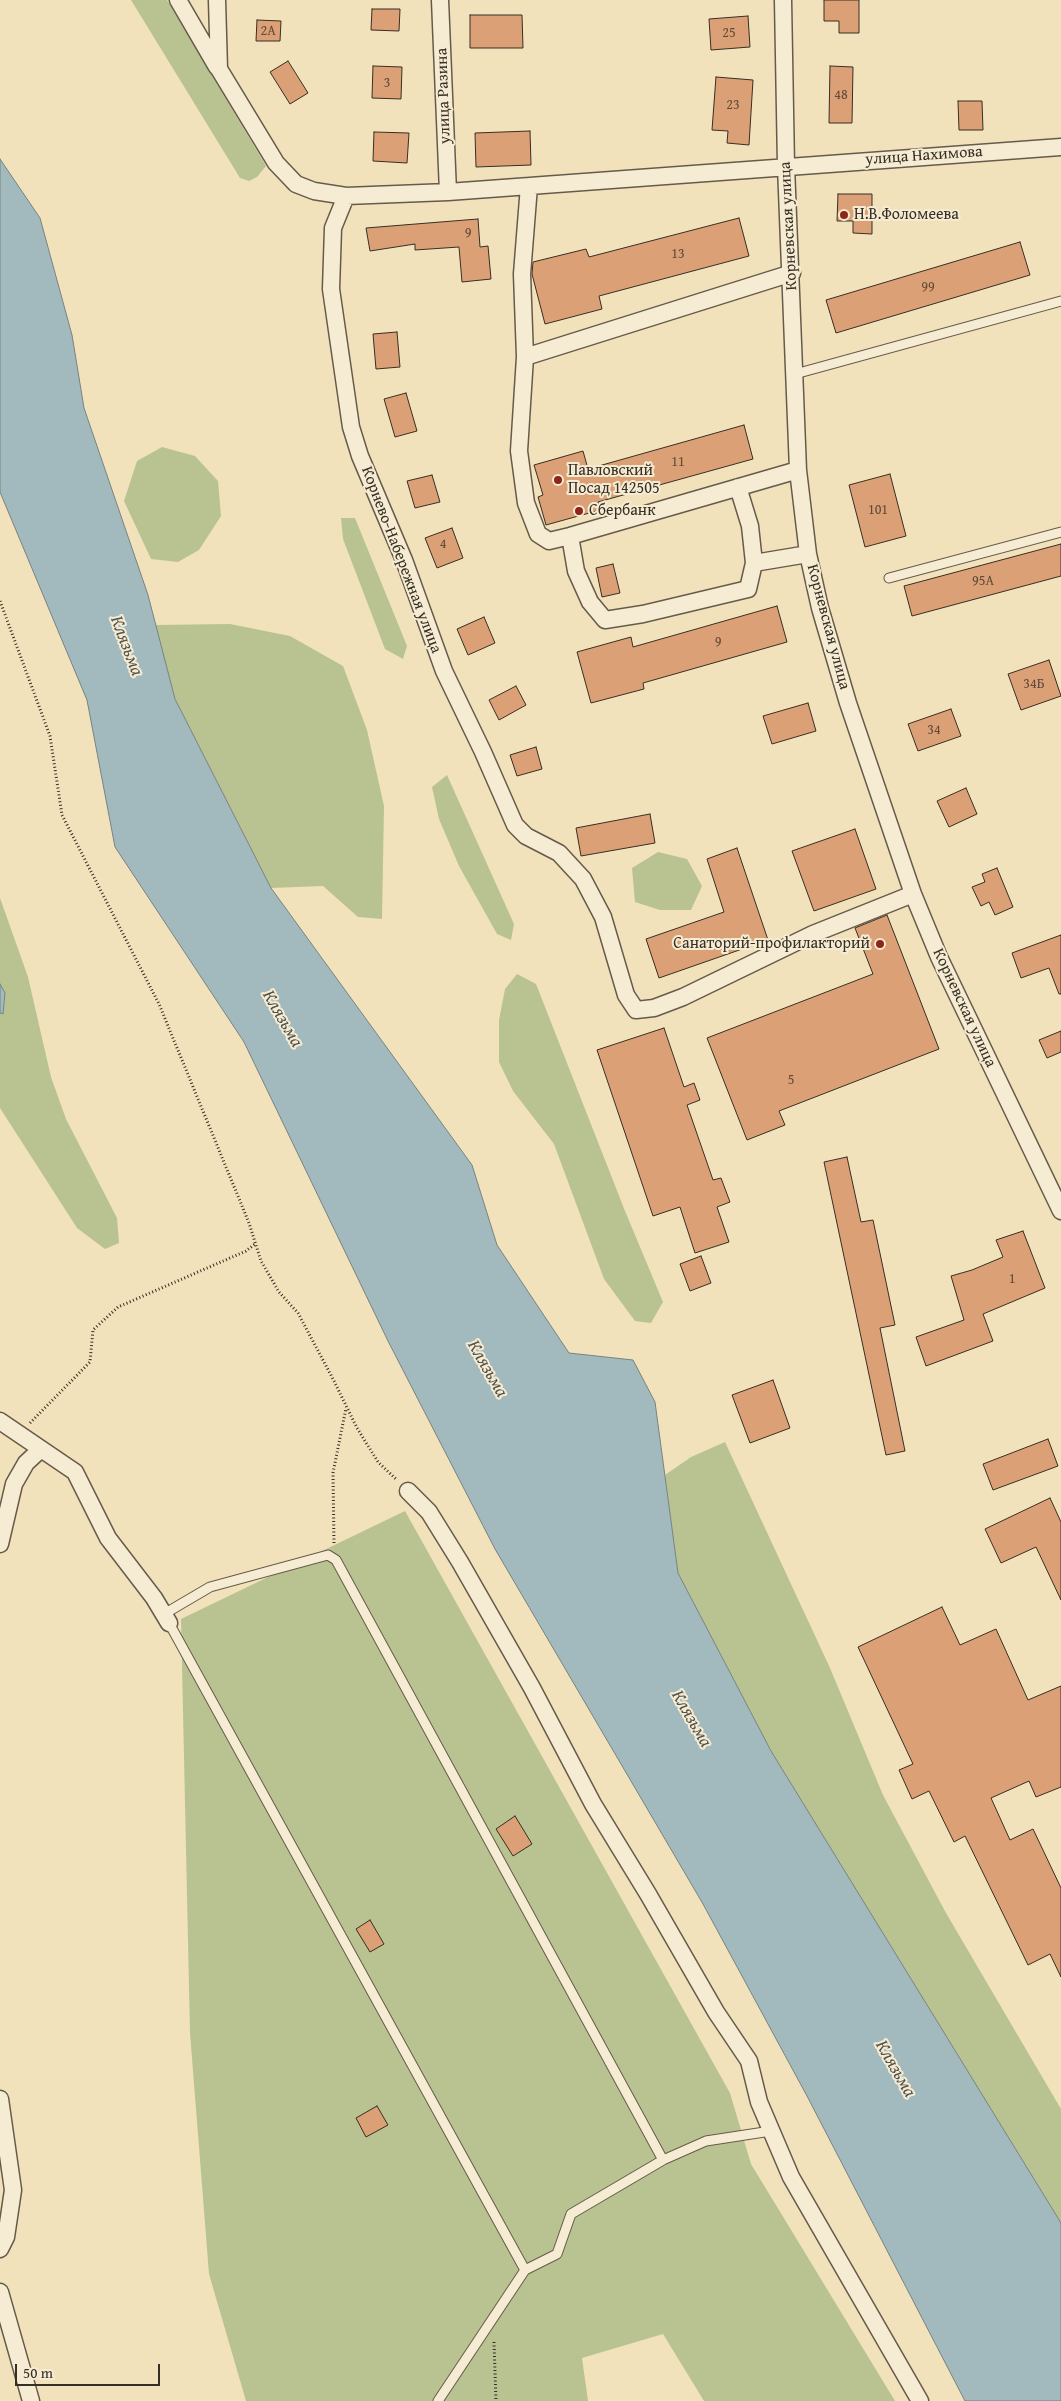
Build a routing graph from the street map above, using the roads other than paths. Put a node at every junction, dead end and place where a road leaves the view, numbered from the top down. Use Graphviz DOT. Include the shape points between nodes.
graph roads {
  1 [pos="178,0"];
  2 [pos="217,0"];
  3 [pos="440,0"];
  4 [pos="783,0"];
  5 [pos="219,69"];
  6 [pos="1061,147"];
  7 [pos="786,166"];
  8 [pos="529,186"];
  9 [pos="448,192"];
  10 [pos="346,196"];
  11 [pos="792,272"];
  12 [pos="1061,301"];
  13 [pos="525,357"];
  14 [pos="795,374"];
  15 [pos="798,470"];
  16 [pos="738,487"];
  17 [pos="1061,532"];
  18 [pos="570,536"];
  19 [pos="808,554"];
  20 [pos="754,563"];
  21 [pos="889,578"];
  22 [pos="913,894"];
  23 [pos="1061,1211"];
  24 [pos="0,1421"];
  25 [pos="41,1449"];
  26 [pos="408,1491"];
  27 [pos="0,1544"];
  28 [pos="166,1619"];
  29 [pos="0,2099"];
  30 [pos="772,2132"];
  31 [pos="663,2160"];
  32 [pos="0,2249"];
  33 [pos="525,2270"];
  34 [pos="0,2292"];
  35 [pos="31,2401"];
  36 [pos="438,2401"];
  37 [pos="920,2401"];
  1 -- 5 [label="street"];
  2 -- 5 [label="street"];
  3 -- 9 [label="street, улица Разина"];
  4 -- 7 [label="street, Корневская улица"];
  5 -- 10 [label="street" via="276,163 296,184 314,191"];
  6 -- 7 [label="street, улица Нахимова"];
  7 -- 8 [label="street, улица Нахимова"];
  7 -- 11 [label="street, Корневская улица"];
  8 -- 9 [label="street, улица Нахимова"];
  8 -- 13 [label="street" via="522,274"];
  9 -- 10 [label="street"];
  10 -- 22 [label="street, Корнево-Набережная улица" via="333,228 330,289 351,427 360,456 404,560 444,671 514,825 526,836 559,853 583,879 603,917 626,995 636,1010 654,1008 683,997 813,934"];
  11 -- 13 [label="street"];
  11 -- 14 [label="street, Корневская улица"];
  12 -- 14 [label="lane"];
  13 -- 18 [label="street" via="519,451 526,503 538,534 549,541"];
  14 -- 15 [label="street, Корневская улица"];
  15 -- 16 [label="street"];
  15 -- 19 [label="street, Корневская улица"];
  16 -- 18 [label="street"];
  16 -- 20 [label="street" via="750,526"];
  17 -- 21 [label="lane"];
  18 -- 20 [label="street" via="576,571 590,602 605,620 748,589"];
  19 -- 20 [label="street"];
  19 -- 22 [label="street, Корневская улица" via="848,703"];
  22 -- 23 [label="street, Корневская улица" via="939,956"];
  24 -- 25 [label="street"];
  25 -- 27 [label="street" via="26,1463 14,1484"];
  25 -- 28 [label="street" via="75,1472 108,1538"];
  26 -- 30 [label="street" via="429,1512 460,1562 593,1804 716,2012 749,2061 759,2102"];
  28 -- 31 [label="lane" via="210,1587 328,1555 336,1560"];
  28 -- 33 [label="lane"];
  29 -- 32 [label="street" via="13,2190 6,2237"];
  30 -- 31 [label="lane" via="706,2141"];
  30 -- 37 [label="street" via="791,2177"];
  31 -- 33 [label="lane" via="571,2214 557,2254"];
  33 -- 36 [label="lane"];
  34 -- 35 [label="street"];
}
